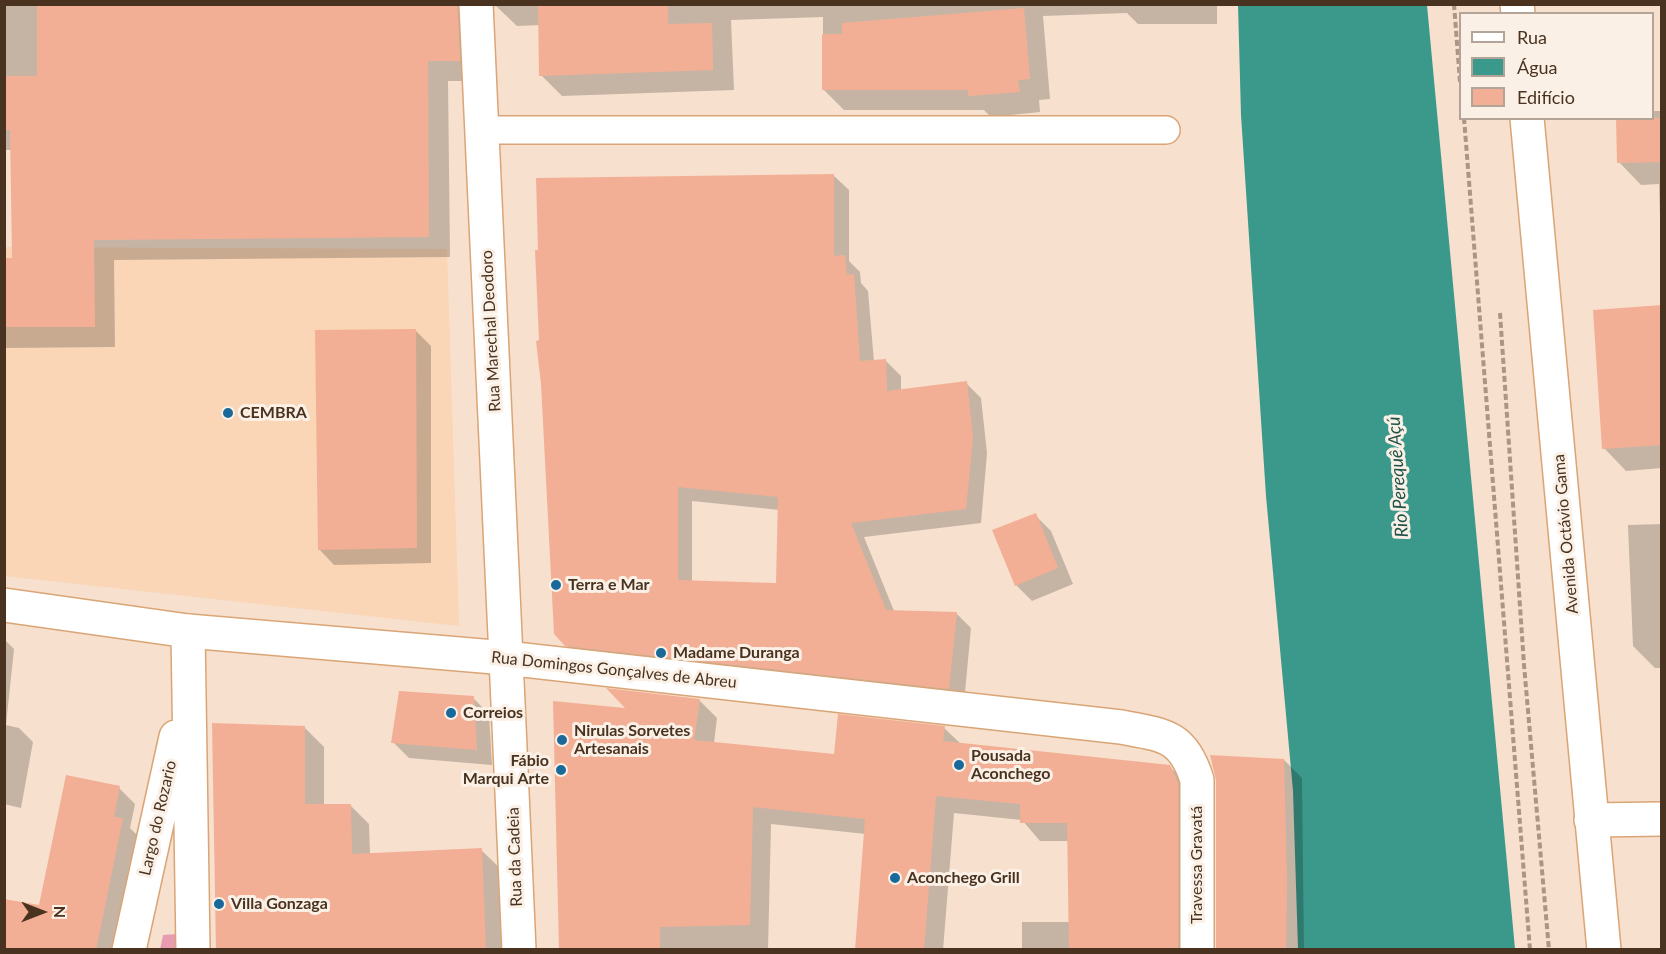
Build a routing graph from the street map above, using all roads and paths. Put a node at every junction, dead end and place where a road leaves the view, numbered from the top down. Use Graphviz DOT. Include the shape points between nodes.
graph roads {
  1 [pos="476,4"];
  2 [pos="1454,4"];
  3 [pos="1459,60"];
  4 [pos="1464,120"];
  5 [pos="1527,120"];
  6 [pos="482,130"];
  7 [pos="1166,130"];
  8 [pos="1500,309"];
  9 [pos="4,605"];
  10 [pos="188,631"];
  11 [pos="506,658"];
  12 [pos="188,686"];
  13 [pos="1197,780"];
  14 [pos="1662,819"];
  15 [pos="1591,820"];
  16 [pos="129,950"];
  17 [pos="193,950"];
  18 [pos="519,950"];
  19 [pos="1197,950"];
  20 [pos="1530,950"];
  21 [pos="1549,950"];
  22 [pos="1604,950"];
  1 -- 6 [label="street, Rua Marechal Deodoro"];
  2 -- 3 [label="path"];
  4 -- 20 [label="path"];
  5 -- 15 [label="street, Avenida Octávio Gama"];
  6 -- 7 [label="lane"];
  6 -- 11 [label="street, Rua Marechal Deodoro"];
  8 -- 21 [label="path" via="1524,665"];
  9 -- 10 [label="street, Rua Domingos Gonçalves de Abreu"];
  10 -- 11 [label="street, Rua Domingos Gonçalves de Abreu"];
  10 -- 12 [label="street, Largo do Rozario"];
  11 -- 13 [label="street, Rua Domingos Gonçalves de Abreu" via="1157,733 1180,745"];
  11 -- 18 [label="street, Rua da Cadeia"];
  12 -- 16 [label="street, Largo do Rozario"];
  12 -- 17 [label="street, Largo do Rozario"];
  13 -- 19 [label="street, Travessa Gravatá"];
  14 -- 15 [label="street"];
  15 -- 22 [label="street, Avenida Octávio Gama"];
}
